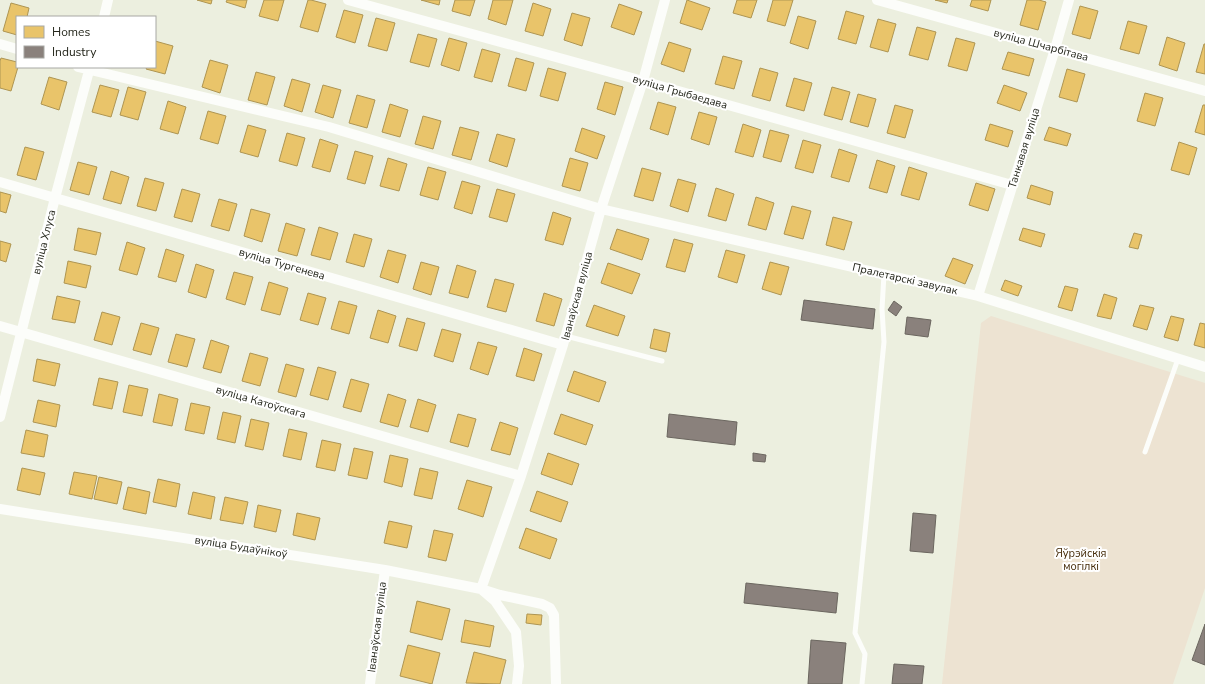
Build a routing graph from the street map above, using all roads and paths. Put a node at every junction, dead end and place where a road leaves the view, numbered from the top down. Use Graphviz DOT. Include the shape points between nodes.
graph roads {
  1 [pos="108,0"];
  2 [pos="348,0"];
  3 [pos="665,0"];
  4 [pos="877,0"];
  5 [pos="1069,0"];
  6 [pos="104,16"];
  7 [pos="0,44"];
  8 [pos="16,49"];
  9 [pos="1055,49"];
  10 [pos="89,69"];
  11 [pos="643,81"];
  12 [pos="1205,91"];
  13 [pos="0,182"];
  14 [pos="1012,185"];
  15 [pos="55,198"];
  16 [pos="601,209"];
  17 [pos="884,274"];
  18 [pos="978,296"];
  19 [pos="0,326"];
  20 [pos="21,333"];
  21 [pos="565,340"];
  22 [pos="1178,358"];
  23 [pos="662,361"];
  24 [pos="1205,367"];
  25 [pos="0,417"];
  26 [pos="1145,452"];
  27 [pos="522,476"];
  28 [pos="0,509"];
  29 [pos="385,570"];
  30 [pos="481,588"];
  31 [pos="370,684"];
  32 [pos="517,684"];
  33 [pos="556,684"];
  34 [pos="862,684"];
  1 -- 6 [label="street"];
  2 -- 11 [label="street, вуліца Грыбаедава"];
  3 -- 11 [label="street, Іванаўская вуліца"];
  4 -- 9 [label="street, вуліца Шчарбітава"];
  5 -- 9 [label="street, Танкавая вуліца"];
  7 -- 8 [label="street"];
  9 -- 12 [label="street, вуліца Шчарбітава"];
  9 -- 14 [label="street, Танкавая вуліца"];
  10 -- 15 [label="street, вуліца Хлуса"];
  10 -- 16 [label="street, Пралетарскі завулак" via="329,127"];
  11 -- 14 [label="street, вуліца Грыбаедава"];
  11 -- 16 [label="street, Іванаўская вуліца"];
  13 -- 15 [label="street, вуліца Тургенева"];
  14 -- 18 [label="street, Танкавая вуліца"];
  15 -- 20 [label="street, вуліца Хлуса"];
  15 -- 21 [label="street, вуліца Тургенева"];
  16 -- 17 [label="street, Пралетарскі завулак"];
  16 -- 21 [label="street, Іванаўская вуліца"];
  17 -- 18 [label="street, Пралетарскі завулак"];
  17 -- 34 [label="lane" via="884,342 855,634 864,654"];
  18 -- 22 [label="street, Пралетарскі завулак"];
  19 -- 20 [label="street, вуліца Катоўскага"];
  20 -- 25 [label="street, вуліца Хлуса"];
  20 -- 27 [label="street, вуліца Катоўскага"];
  21 -- 23 [label="lane"];
  21 -- 27 [label="street, Іванаўская вуліца"];
  22 -- 24 [label="street, Пралетарскі завулак"];
  22 -- 26 [label="lane"];
  27 -- 30 [label="street, Іванаўская вуліца"];
  28 -- 29 [label="street, вуліца Будаўнікоў"];
  29 -- 30 [label="street, вуліца Будаўнікоў"];
  29 -- 31 [label="street, Іванаўская вуліца"];
  30 -- 32 [label="street" via="495,601 516,632 519,666"];
  30 -- 33 [label="street" via="550,608 554,615"];
}
